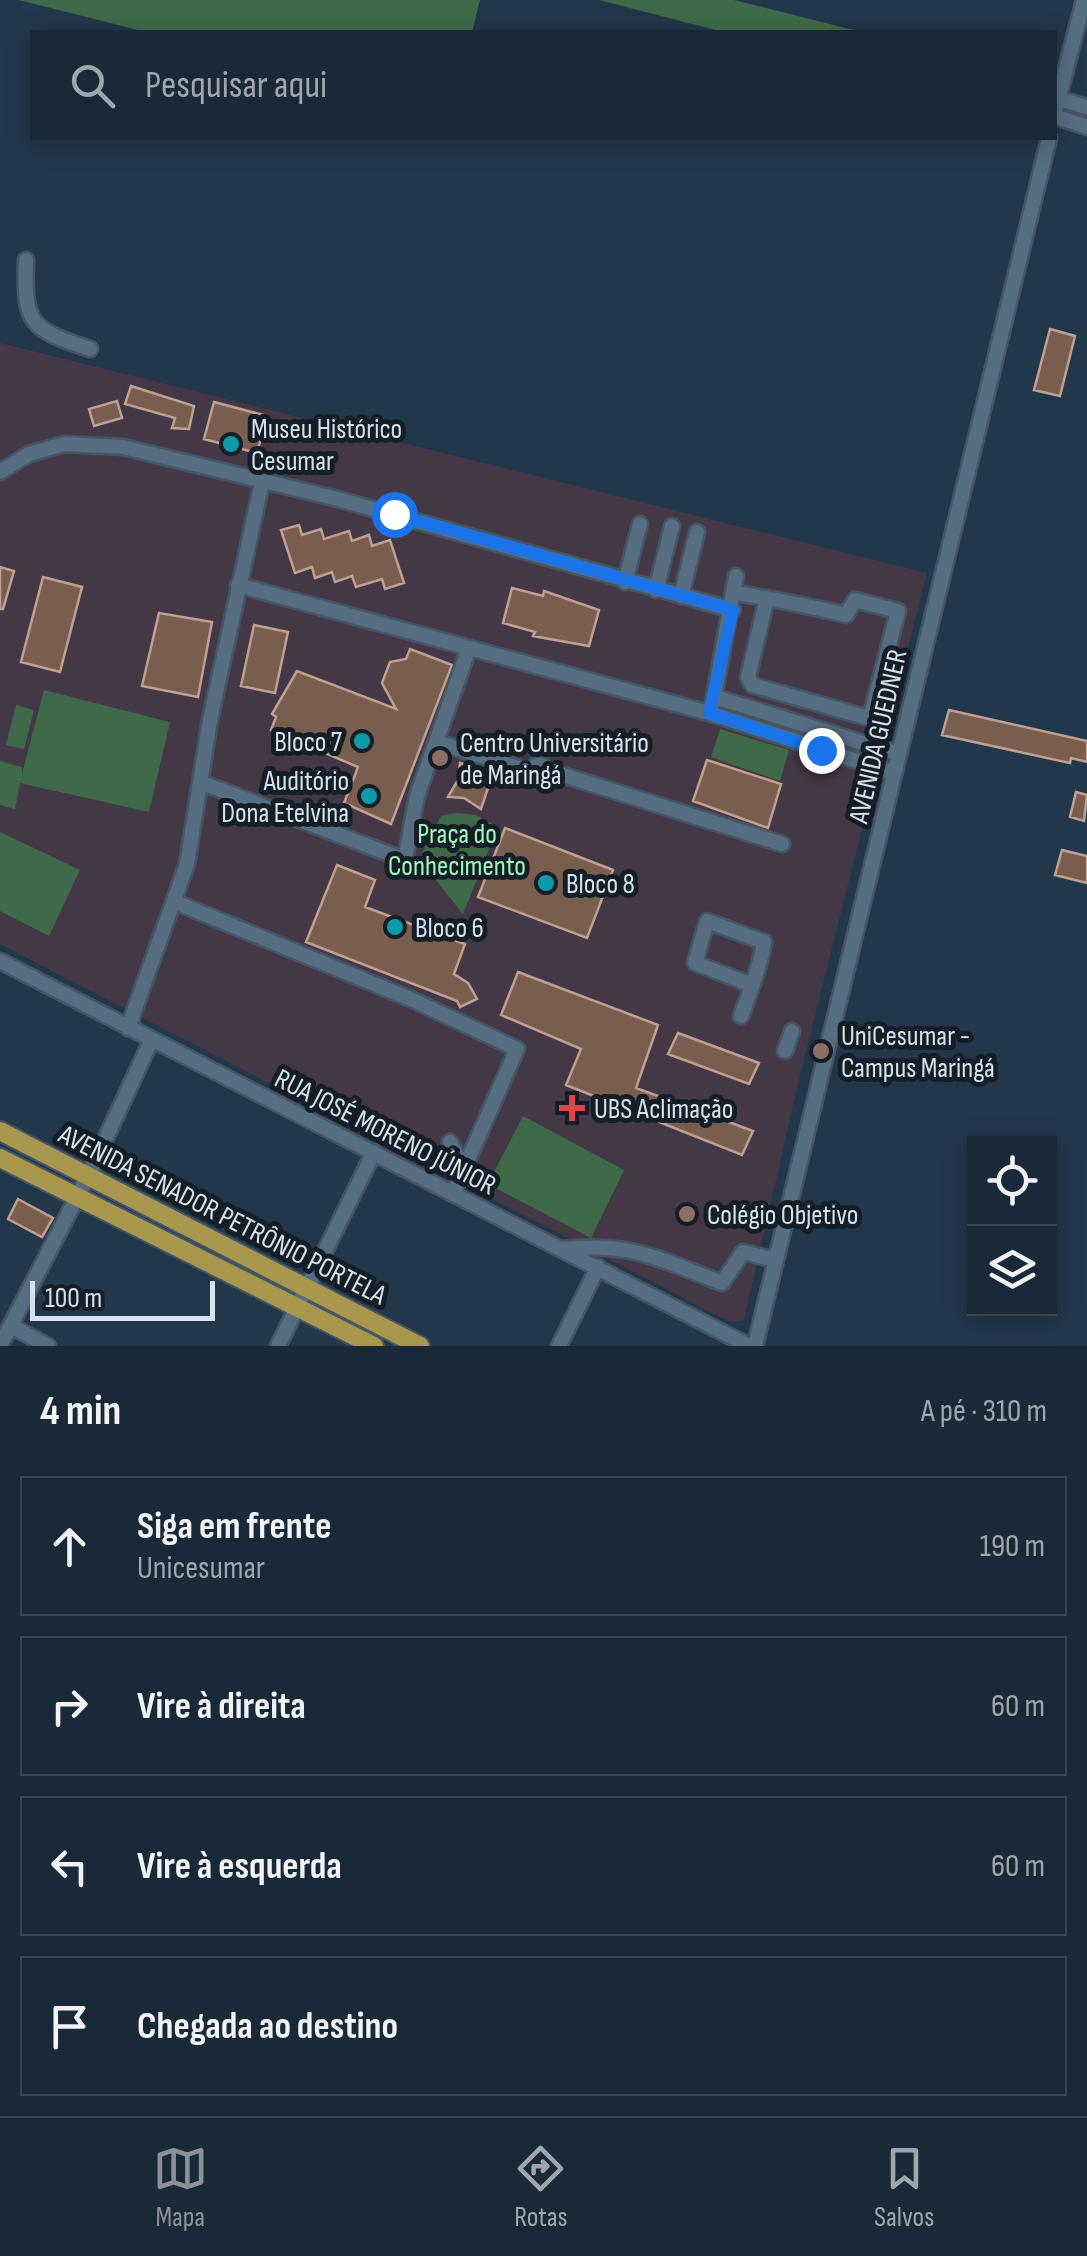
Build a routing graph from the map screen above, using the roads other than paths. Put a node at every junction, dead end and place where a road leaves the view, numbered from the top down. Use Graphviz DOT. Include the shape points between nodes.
graph roads {
  1 [pos="1084,0"];
  2 [pos="1059,99"];
  3 [pos="1057,105"];
  4 [pos="1087,107"];
  5 [pos="1057,116"];
  6 [pos="1087,127"];
  7 [pos="1049,140"];
  8 [pos="26,260"];
  9 [pos="90,349"];
  10 [pos="0,472"];
  11 [pos="262,482"];
  12 [pos="640,524"];
  13 [pos="672,526"];
  14 [pos="697,532"];
  15 [pos="736,576"];
  16 [pos="625,582"];
  17 [pos="238,586"];
  18 [pos="656,590"];
  19 [pos="736,592"];
  20 [pos="681,596"];
  21 [pos="766,598"];
  22 [pos="733,610"];
  23 [pos="468,651"];
  24 [pos="714,697"];
  25 [pos="709,713"];
  26 [pos="827,733"];
  27 [pos="438,742"];
  28 [pos="821,750"];
  29 [pos="898,754"];
  30 [pos="894,773"];
  31 [pos="200,782"];
  32 [pos="782,844"];
  33 [pos="175,902"];
  34 [pos="0,960"];
  35 [pos="752,985"];
  36 [pos="741,1016"];
  37 [pos="128,1028"];
  38 [pos="792,1031"];
  39 [pos="152,1039"];
  40 [pos="784,1051"];
  41 [pos="0,1131"];
  42 [pos="450,1142"];
  43 [pos="374,1152"];
  44 [pos="0,1158"];
  45 [pos="465,1170"];
  46 [pos="89,1174"];
  47 [pos="454,1194"];
  48 [pos="77,1196"];
  49 [pos="562,1248"];
  50 [pos="775,1260"];
  51 [pos="598,1267"];
  52 [pos="307,1290"];
  53 [pos="298,1308"];
  54 [pos="11,1326"];
  55 [pos="0,1346"];
  56 [pos="48,1346"];
  57 [pos="278,1346"];
  58 [pos="374,1346"];
  59 [pos="420,1346"];
  60 [pos="559,1346"];
  61 [pos="752,1346"];
  1 -- 2 [label="street"];
  2 -- 3 [label="street"];
  2 -- 4 [label="street"];
  5 -- 6 [label="street"];
  7 -- 29 [label="street, AVENIDA GUEDNER"];
  8 -- 9 [label="street" via="30,316 57,338"];
  10 -- 11 [label="street" via="29,454 95,443"];
  11 -- 16 [label="street"];
  11 -- 17 [label="street"];
  12 -- 16 [label="street"];
  13 -- 18 [label="street"];
  14 -- 20 [label="street"];
  15 -- 19 [label="street"];
  16 -- 18 [label="street"];
  17 -- 23 [label="street"];
  17 -- 31 [label="street"];
  18 -- 20 [label="street"];
  19 -- 21 [label="street"];
  19 -- 22 [label="street"];
  20 -- 22 [label="street"];
  21 -- 21 [label="street" via="748,677 752,685 872,715 898,611 855,600 846,616"];
  22 -- 24 [label="street"];
  23 -- 25 [label="street"];
  23 -- 27 [label="street"];
  24 -- 25 [label="street"];
  24 -- 26 [label="street"];
  25 -- 28 [label="street"];
  26 -- 28 [label="street"];
  26 -- 29 [label="street"];
  27 -- 31 [label="street" via="416,796 405,860"];
  27 -- 32 [label="street"];
  28 -- 30 [label="street"];
  29 -- 30 [label="street, AVENIDA GUEDNER"];
  30 -- 50 [label="street, AVENIDA GUEDNER"];
  31 -- 33 [label="street"];
  33 -- 37 [label="street"];
  33 -- 45 [label="street" via="513,1046 517,1056"];
  34 -- 37 [label="street, RUA JOSÉ MORENO JÚNIOR"];
  35 -- 35 [label="street" via="764,942 706,920 694,963"];
  35 -- 36 [label="street"];
  37 -- 39 [label="street, RUA JOSÉ MORENO JÚNIOR"];
  38 -- 40 [label="street"];
  39 -- 43 [label="street, RUA JOSÉ MORENO JÚNIOR"];
  39 -- 46 [label="street"];
  41 -- 46 [label="main road, AVENIDA SENADOR PETRÔNIO PORTELA"];
  42 -- 45 [label="street"];
  43 -- 47 [label="street, RUA JOSÉ MORENO JÚNIOR"];
  43 -- 52 [label="street"];
  44 -- 48 [label="main road, AVENIDA SENADOR PETRÔNIO PORTELA"];
  45 -- 47 [label="street"];
  46 -- 48 [label="street"];
  46 -- 52 [label="main road, AVENIDA SENADOR PETRÔNIO PORTELA"];
  47 -- 49 [label="street, RUA JOSÉ MORENO JÚNIOR"];
  48 -- 53 [label="main road, AVENIDA SENADOR PETRÔNIO PORTELA"];
  48 -- 54 [label="street"];
  49 -- 50 [label="street" via="630,1248 722,1282 743,1252"];
  49 -- 51 [label="street, RUA JOSÉ MORENO JÚNIOR"];
  50 -- 61 [label="street, AVENIDA GUEDNER"];
  51 -- 60 [label="street"];
  51 -- 61 [label="street, RUA JOSÉ MORENO JÚNIOR"];
  52 -- 53 [label="street"];
  52 -- 59 [label="main road, AVENIDA SENADOR PETRÔNIO PORTELA"];
  53 -- 57 [label="street"];
  53 -- 58 [label="main road, AVENIDA SENADOR PETRÔNIO PORTELA"];
  54 -- 55 [label="street"];
  54 -- 56 [label="street"];
}
